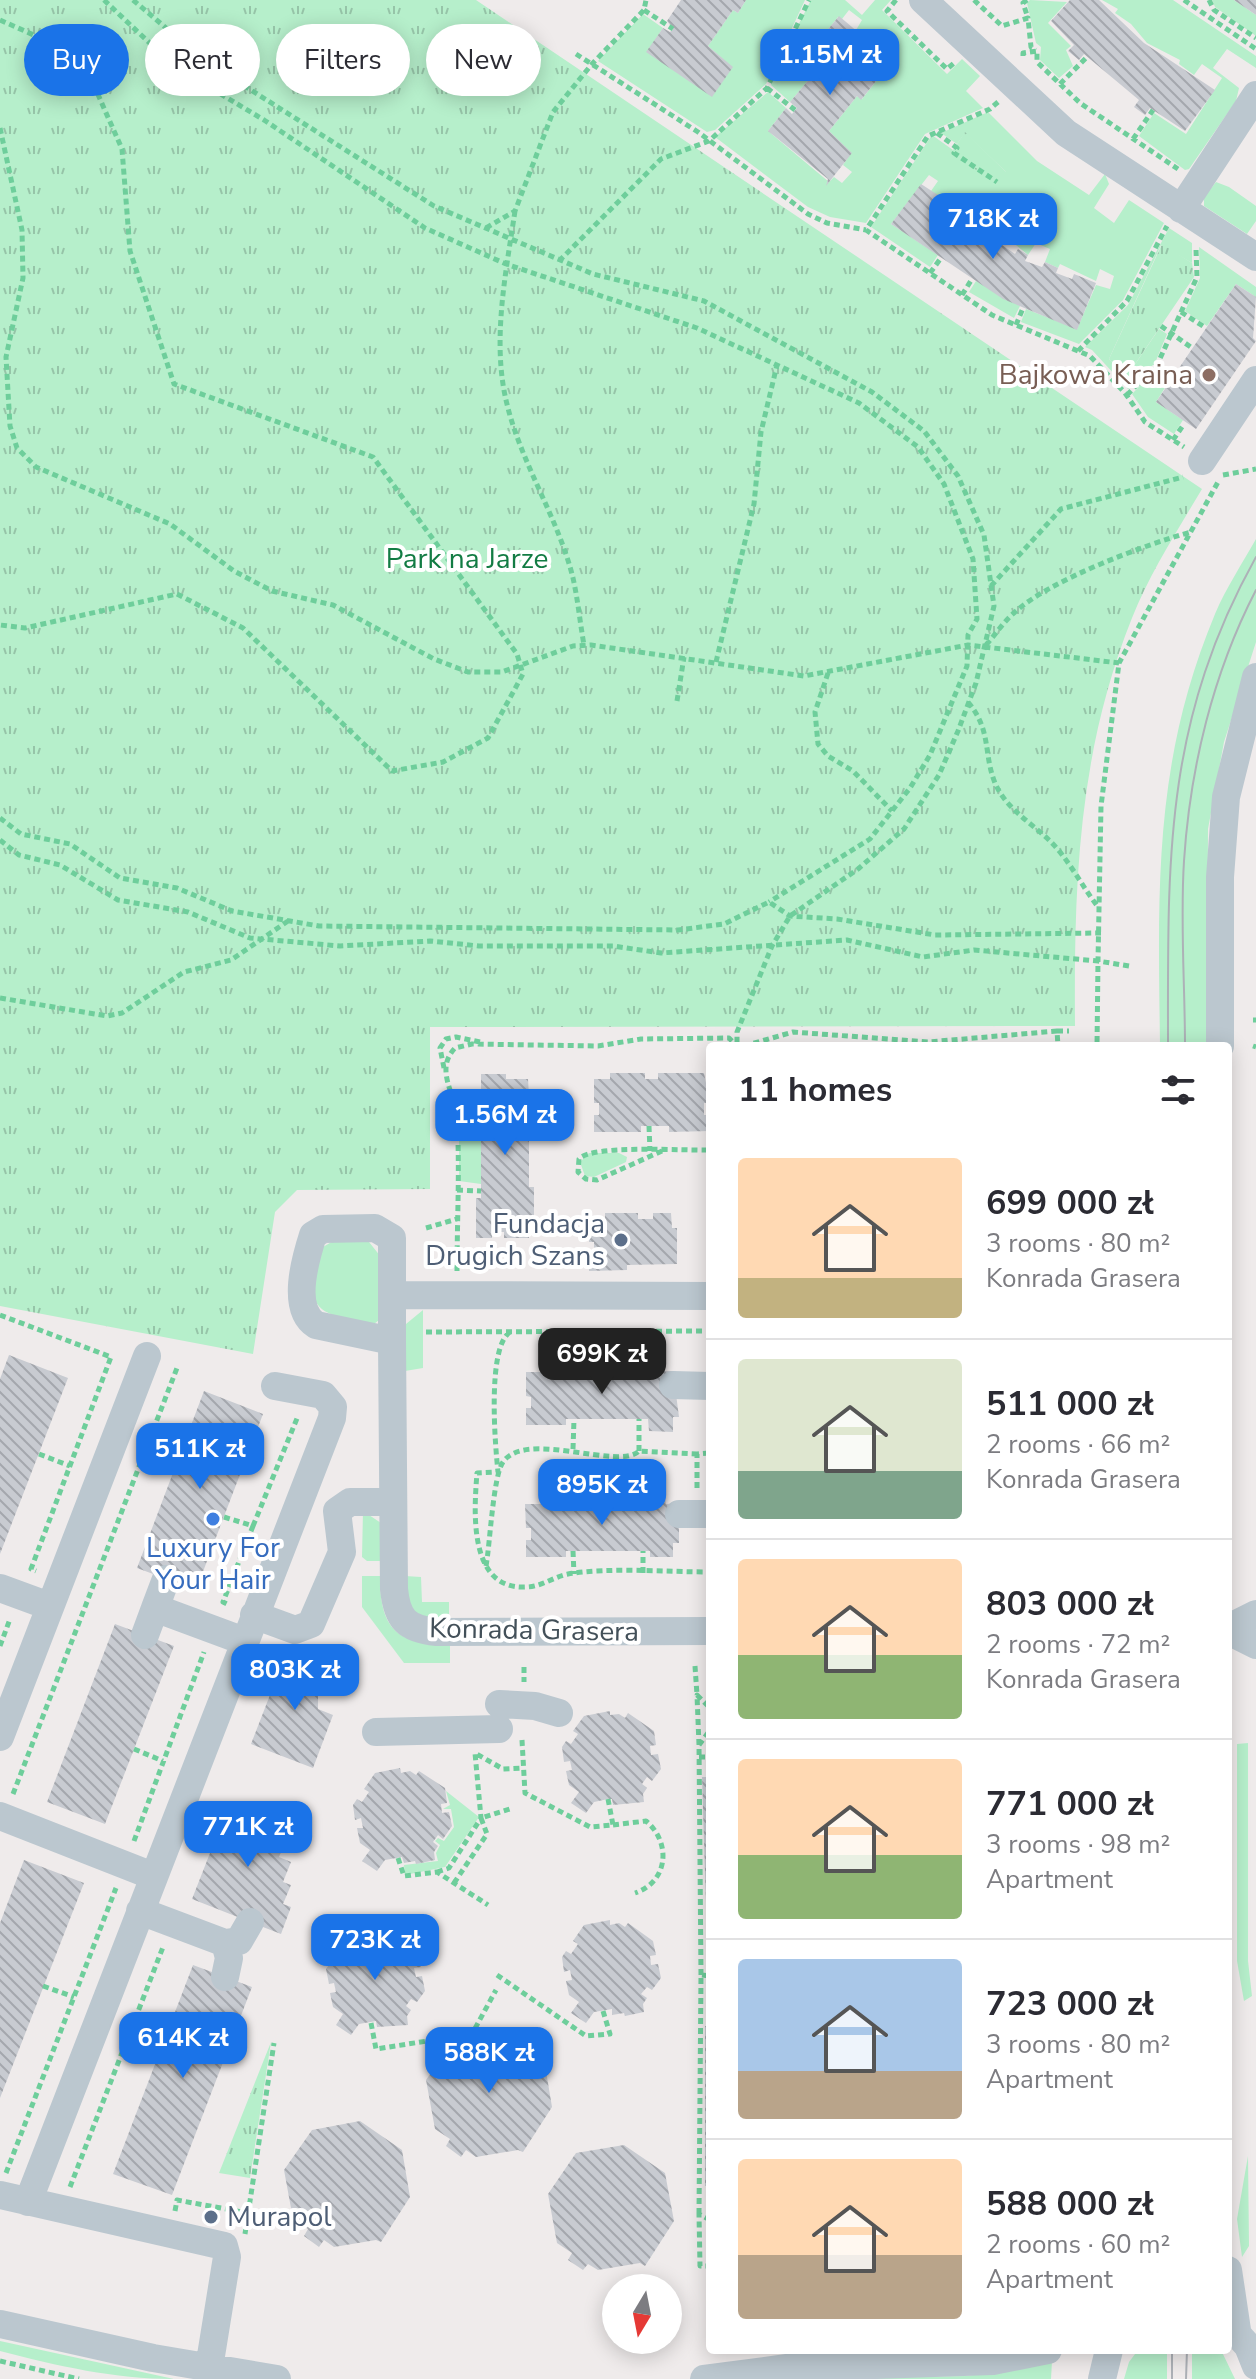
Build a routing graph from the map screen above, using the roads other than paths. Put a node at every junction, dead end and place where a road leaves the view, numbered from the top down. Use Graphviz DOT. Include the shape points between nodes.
graph roads {
  1 [pos="923,0"];
  2 [pos="1256,95"];
  3 [pos="1175,216"];
  4 [pos="1256,257"];
  5 [pos="1256,380"];
  6 [pos="1193,452"];
  7 [pos="1256,677"];
  8 [pos="1220,1042"];
  9 [pos="392,1295"];
  10 [pos="706,1296"];
  11 [pos="392,1341"];
  12 [pos="147,1356"];
  13 [pos="673,1385"];
  14 [pos="275,1386"];
  15 [pos="706,1386"];
  16 [pos="392,1502"];
  17 [pos="679,1514"];
  18 [pos="706,1514"];
  19 [pos="166,1579"];
  20 [pos="0,1588"];
  21 [pos="54,1593"];
  22 [pos="155,1608"];
  23 [pos="1256,1614"];
  24 [pos="254,1615"];
  25 [pos="1232,1627"];
  26 [pos="706,1631"];
  27 [pos="1232,1631"];
  28 [pos="145,1635"];
  29 [pos="1256,1645"];
  30 [pos="240,1651"];
  31 [pos="559,1713"];
  32 [pos="376,1732"];
  33 [pos="0,1737"];
  34 [pos="2,1817"];
  35 [pos="153,1876"];
  36 [pos="136,1919"];
  37 [pos="250,1922"];
  38 [pos="225,1943"];
  39 [pos="225,1977"];
  40 [pos="2,2188"];
  41 [pos="28,2202"];
  42 [pos="1232,2290"];
  43 [pos="0,2324"];
  44 [pos="1240,2331"];
  45 [pos="1028,2354"];
  46 [pos="1108,2354"];
  47 [pos="1256,2366"];
  48 [pos="209,2368"];
  49 [pos="262,2378"];
  50 [pos="704,2379"];
  51 [pos="1102,2379"];
  1 -- 3 [label="street" via="1019,76 1066,133"];
  2 -- 3 [label="street"];
  3 -- 4 [label="street"];
  5 -- 6 [label="street"];
  7 -- 8 [label="street" via="1226,797 1220,877"];
  9 -- 10 [label="street"];
  9 -- 11 [label="street, Konrada Grasera"];
  9 -- 11 [label="street, Konrada Grasera" via="392,1238 385,1231 323,1229 313,1235 301,1307 306,1319"];
  11 -- 16 [label="street, Konrada Grasera"];
  12 -- 21 [label="street"];
  13 -- 15 [label="street"];
  14 -- 24 [label="street" via="329,1399 332,1418"];
  16 -- 24 [label="street" via="350,1502 337,1511 342,1552 311,1624 295,1630"];
  16 -- 26 [label="street, Konrada Grasera" via="396,1609 412,1627 437,1632"];
  17 -- 18 [label="street"];
  19 -- 22 [label="street"];
  20 -- 21 [label="street"];
  21 -- 33 [label="street"];
  22 -- 28 [label="street"];
  22 -- 30 [label="street"];
  23 -- 25 [label="street"];
  24 -- 30 [label="street"];
  27 -- 29 [label="street"];
  30 -- 35 [label="street"];
  31 -- 32 [label="street" via="507,1713"];
  34 -- 35 [label="street"];
  35 -- 36 [label="street"];
  36 -- 38 [label="street"];
  36 -- 41 [label="street"];
  37 -- 38 [label="street" via="239,1941"];
  38 -- 39 [label="street"];
  40 -- 41 [label="street"];
  41 -- 48 [label="street" via="224,2246 227,2257"];
  42 -- 44 [label="street"];
  43 -- 48 [label="street"];
  44 -- 47 [label="street"];
  45 -- 50 [label="street" via="943,2365 787,2368"];
  46 -- 51 [label="street"];
  48 -- 49 [label="street"];
}
